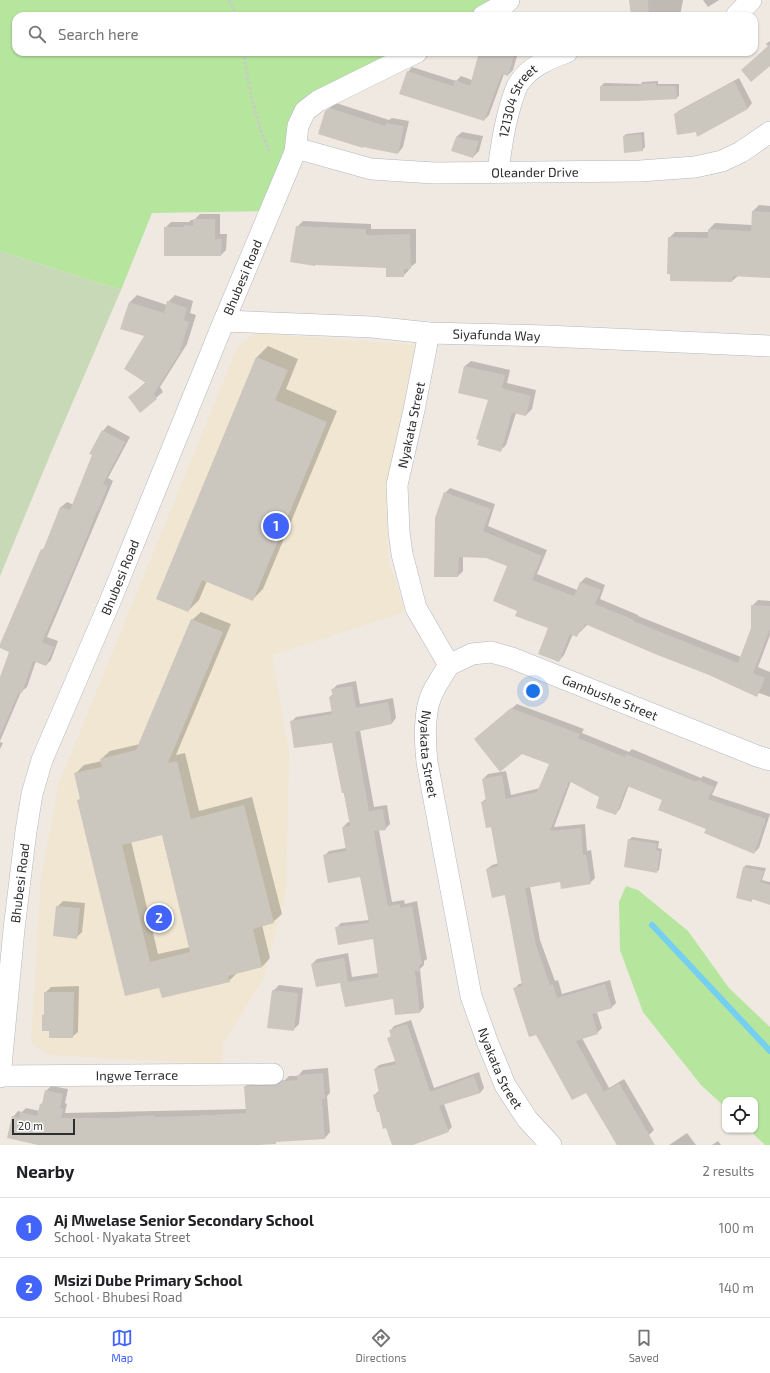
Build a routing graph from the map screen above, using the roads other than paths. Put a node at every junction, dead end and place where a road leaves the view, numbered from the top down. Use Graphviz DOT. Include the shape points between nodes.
graph roads {
  1 [pos="509,0"];
  2 [pos="751,0"];
  3 [pos="490,12"];
  4 [pos="740,12"];
  5 [pos="409,56"];
  6 [pos="556,56"];
  7 [pos="770,132"];
  8 [pos="294,152"];
  9 [pos="498,172"];
  10 [pos="224,321"];
  11 [pos="429,333"];
  12 [pos="770,346"];
  13 [pos="449,665"];
  14 [pos="770,760"];
  15 [pos="273,1074"];
  16 [pos="0,1077"];
  17 [pos="551,1145"];
  1 -- 3 [label="street"];
  2 -- 4 [label="street"];
  5 -- 8 [label="street, Bhubesi Road" via="318,101 305,111 298,126"];
  6 -- 9 [label="street, 121304 Street" via="533,68 518,83 502,137"];
  7 -- 9 [label="street, Oleander Drive" via="741,152 722,161 695,167 640,171"];
  8 -- 9 [label="street, Oleander Drive" via="303,150 371,169 434,173"];
  8 -- 10 [label="street, Bhubesi Road"];
  10 -- 11 [label="street, Siyafunda Way" via="372,327"];
  10 -- 16 [label="street, Bhubesi Road" via="109,604 42,760 32,794 26,831"];
  11 -- 12 [label="street, Siyafunda Way"];
  11 -- 13 [label="street, Nyakata Street" via="397,485 399,531 402,554 416,608"];
  13 -- 14 [label="street, Gambushe Street" via="472,654 491,652 512,658"];
  13 -- 17 [label="street, Nyakata Street" via="436,685 428,706 425,737 427,762 471,996 505,1085 527,1119"];
  15 -- 16 [label="street, Ingwe Terrace"];
}
